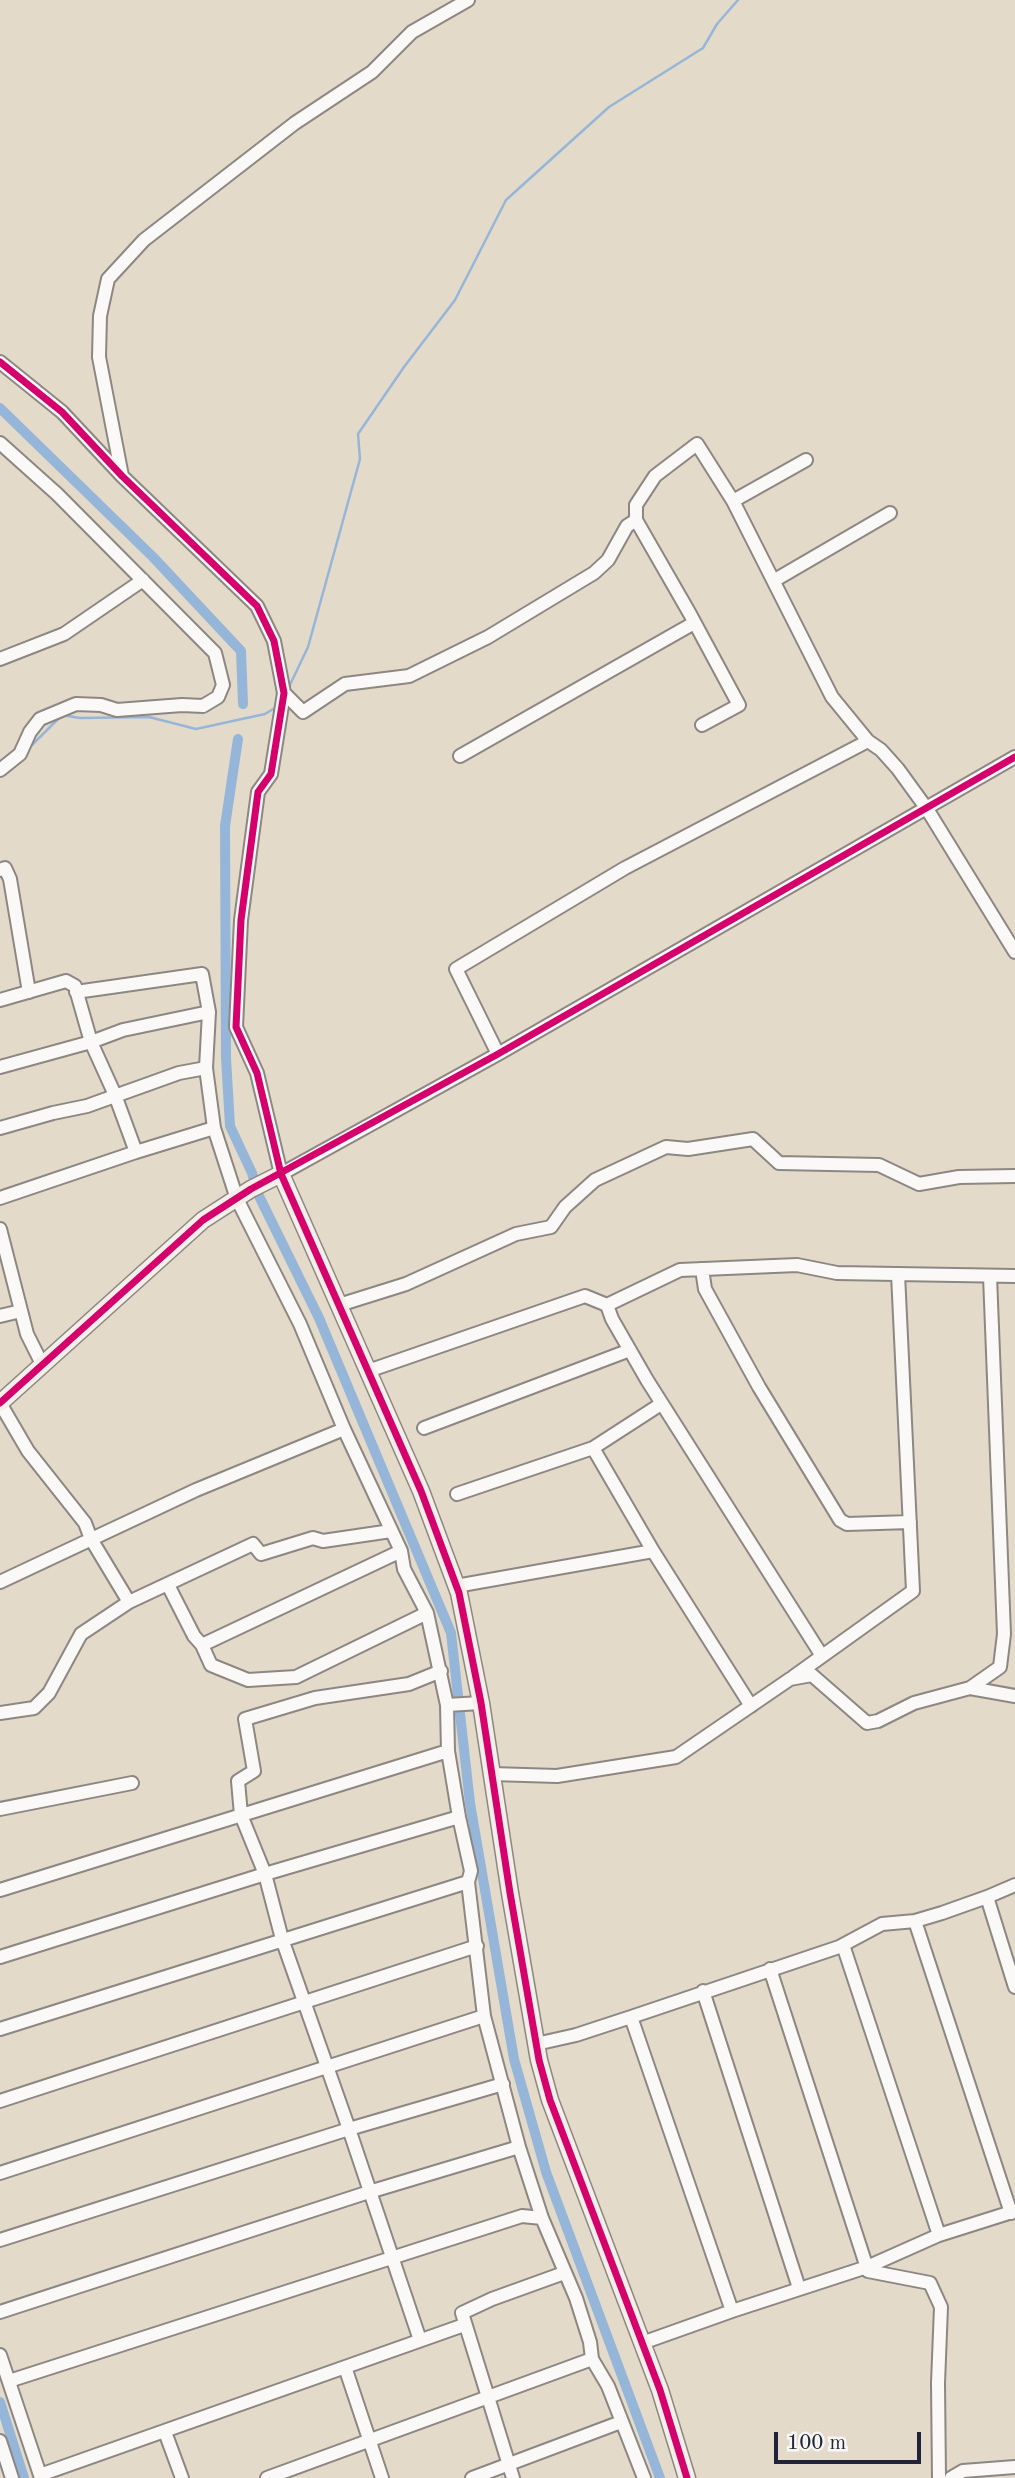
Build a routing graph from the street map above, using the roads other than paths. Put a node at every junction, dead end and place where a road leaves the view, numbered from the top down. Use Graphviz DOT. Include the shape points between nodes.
graph roads {
  1 [pos="468,0"];
  2 [pos="0,362"];
  3 [pos="0,443"];
  4 [pos="806,460"];
  5 [pos="122,476"];
  6 [pos="733,501"];
  7 [pos="890,513"];
  8 [pos="636,520"];
  9 [pos="143,580"];
  10 [pos="775,580"];
  11 [pos="694,623"];
  12 [pos="0,659"];
  13 [pos="284,693"];
  14 [pos="702,725"];
  15 [pos="868,741"];
  16 [pos="460,756"];
  17 [pos="1015,757"];
  18 [pos="0,770"];
  19 [pos="927,809"];
  20 [pos="0,870"];
  21 [pos="1015,952"];
  22 [pos="29,992"];
  23 [pos="76,992"];
  24 [pos="0,1000"];
  25 [pos="209,1012"];
  26 [pos="92,1042"];
  27 [pos="498,1054"];
  28 [pos="0,1067"];
  29 [pos="206,1069"];
  30 [pos="115,1095"];
  31 [pos="0,1128"];
  32 [pos="214,1128"];
  33 [pos="136,1152"];
  34 [pos="1015,1176"];
  35 [pos="276,1177"];
  36 [pos="0,1198"];
  37 [pos="237,1199"];
  38 [pos="0,1229"];
  39 [pos="702,1269"];
  40 [pos="898,1274"];
  41 [pos="990,1276"];
  42 [pos="1015,1276"];
  43 [pos="339,1305"];
  44 [pos="607,1306"];
  45 [pos="21,1311"];
  46 [pos="0,1316"];
  47 [pos="630,1350"];
  48 [pos="42,1364"];
  49 [pos="368,1371"];
  50 [pos="0,1403"];
  51 [pos="661,1404"];
  52 [pos="424,1428"];
  53 [pos="344,1430"];
  54 [pos="593,1448"];
  55 [pos="457,1494"];
  56 [pos="910,1522"];
  57 [pos="391,1531"];
  58 [pos="91,1539"];
  59 [pos="401,1550"];
  60 [pos="653,1551"];
  61 [pos="0,1582"];
  62 [pos="168,1585"];
  63 [pos="456,1586"];
  64 [pos="129,1602"];
  65 [pos="427,1613"];
  66 [pos="202,1645"];
  67 [pos="822,1656"];
  68 [pos="441,1671"];
  69 [pos="790,1679"];
  70 [pos="970,1688"];
  71 [pos="1015,1696"];
  72 [pos="481,1703"];
  73 [pos="447,1705"];
  74 [pos="751,1706"];
  75 [pos="0,1713"];
  76 [pos="448,1751"];
  77 [pos="492,1774"];
  78 [pos="132,1783"];
  79 [pos="0,1809"];
  80 [pos="241,1815"];
  81 [pos="459,1817"];
  82 [pos="265,1874"];
  83 [pos="468,1882"];
  84 [pos="1015,1885"];
  85 [pos="0,1890"];
  86 [pos="987,1897"];
  87 [pos="915,1921"];
  88 [pos="282,1939"];
  89 [pos="843,1945"];
  90 [pos="477,1946"];
  91 [pos="0,1957"];
  92 [pos="770,1969"];
  93 [pos="1015,1987"];
  94 [pos="703,1991"];
  95 [pos="305,2002"];
  96 [pos="484,2015"];
  97 [pos="631,2017"];
  98 [pos="0,2029"];
  99 [pos="536,2044"];
  100 [pos="328,2066"];
  101 [pos="503,2084"];
  102 [pos="0,2101"];
  103 [pos="349,2129"];
  104 [pos="519,2147"];
  105 [pos="0,2173"];
  106 [pos="369,2192"];
  107 [pos="1013,2212"];
  108 [pos="542,2218"];
  109 [pos="939,2235"];
  110 [pos="0,2239"];
  111 [pos="392,2258"];
  112 [pos="867,2267"];
  113 [pos="564,2273"];
  114 [pos="799,2288"];
  115 [pos="732,2311"];
  116 [pos="0,2312"];
  117 [pos="464,2325"];
  118 [pos="420,2340"];
  119 [pos="642,2343"];
  120 [pos="0,2356"];
  121 [pos="592,2359"];
  122 [pos="345,2367"];
  123 [pos="9,2381"];
  124 [pos="487,2398"];
  125 [pos="621,2422"];
  126 [pos="165,2432"];
  127 [pos="0,2441"];
  128 [pos="369,2441"];
  129 [pos="1015,2467"];
  130 [pos="511,2472"];
  131 [pos="41,2477"];
  132 [pos="12,2478"];
  133 [pos="182,2478"];
  134 [pos="267,2478"];
  135 [pos="382,2478"];
  136 [pos="472,2478"];
  137 [pos="644,2478"];
  138 [pos="687,2478"];
  139 [pos="939,2478"];
  140 [pos="951,2478"];
  1 -- 5 [label="street" via="412,32 372,72 295,123 187,206 144,240 108,279 100,316 99,357"];
  2 -- 5 [label="street" via="62,412"];
  3 -- 9 [label="street"];
  4 -- 6 [label="street"];
  5 -- 13 [label="street" via="257,606 274,641"];
  6 -- 8 [label="street" via="697,444 655,476 636,505"];
  6 -- 10 [label="street"];
  7 -- 10 [label="street"];
  8 -- 11 [label="street"];
  8 -- 13 [label="street" via="594,573 410,676 345,684 303,712"];
  9 -- 12 [label="street" via="64,634"];
  9 -- 18 [label="street" via="215,653 223,685 218,697 203,706 117,710 76,704 40,719 20,754"];
  10 -- 15 [label="street" via="832,697"];
  11 -- 14 [label="street" via="739,705"];
  11 -- 16 [label="street"];
  13 -- 35 [label="street" via="271,774 258,792 242,920 236,1027 257,1073"];
  15 -- 19 [label="street" via="898,769"];
  15 -- 27 [label="street" via="625,868 456,969"];
  17 -- 19 [label="street"];
  19 -- 21 [label="street"];
  19 -- 27 [label="street"];
  20 -- 22 [label="street" via="5,868 10,879"];
  22 -- 23 [label="street" via="66,981"];
  22 -- 24 [label="street"];
  23 -- 25 [label="street" via="202,974"];
  23 -- 26 [label="street"];
  25 -- 26 [label="street" via="123,1030"];
  25 -- 29 [label="street"];
  26 -- 28 [label="street"];
  26 -- 30 [label="street"];
  27 -- 35 [label="street"];
  29 -- 30 [label="street" via="178,1073"];
  29 -- 32 [label="street"];
  30 -- 31 [label="street"];
  30 -- 33 [label="street"];
  32 -- 33 [label="street"];
  32 -- 37 [label="street"];
  33 -- 36 [label="street"];
  34 -- 43 [label="street" via="959,1177 919,1184 879,1165 779,1163 753,1139 688,1149 666,1147 596,1180 565,1207 551,1227 516,1234 406,1284"];
  35 -- 37 [label="street"];
  35 -- 43 [label="street"];
  37 -- 48 [label="street" via="203,1220"];
  37 -- 53 [label="street" via="300,1324"];
  38 -- 45 [label="street"];
  39 -- 40 [label="street" via="797,1265 837,1273"];
  39 -- 44 [label="street" via="680,1270"];
  39 -- 56 [label="street" via="712,1302 840,1520 847,1524"];
  40 -- 41 [label="street"];
  40 -- 56 [label="street"];
  41 -- 42 [label="street"];
  41 -- 70 [label="street" via="1004,1634 1000,1667"];
  43 -- 49 [label="street"];
  44 -- 47 [label="street"];
  44 -- 49 [label="street" via="585,1296"];
  45 -- 46 [label="street"];
  45 -- 48 [label="street"];
  47 -- 51 [label="street"];
  47 -- 52 [label="street"];
  48 -- 50 [label="street"];
  49 -- 63 [label="street" via="421,1491"];
  50 -- 58 [label="street" via="28,1451 85,1522"];
  51 -- 54 [label="street"];
  51 -- 67 [label="street"];
  53 -- 57 [label="street"];
  53 -- 58 [label="street"];
  54 -- 55 [label="street"];
  54 -- 60 [label="street"];
  56 -- 67 [label="street" via="913,1591"];
  57 -- 59 [label="street"];
  57 -- 62 [label="street" via="323,1541 313,1538 261,1554 253,1544"];
  58 -- 61 [label="street"];
  58 -- 64 [label="street"];
  59 -- 65 [label="street" via="404,1569"];
  59 -- 66 [label="street"];
  60 -- 63 [label="street"];
  60 -- 74 [label="street"];
  62 -- 64 [label="street"];
  62 -- 66 [label="street"];
  63 -- 72 [label="street"];
  64 -- 75 [label="street" via="81,1634 49,1693 34,1708"];
  65 -- 66 [label="street" via="296,1677 248,1680 211,1665"];
  65 -- 68 [label="street"];
  67 -- 69 [label="street"];
  68 -- 73 [label="street"];
  68 -- 80 [label="street" via="409,1684 315,1698 245,1719 254,1771 238,1781"];
  69 -- 70 [label="street" via="812,1675 867,1723"];
  69 -- 74 [label="street"];
  70 -- 71 [label="street"];
  72 -- 73 [label="street"];
  72 -- 77 [label="street"];
  73 -- 76 [label="street"];
  74 -- 77 [label="street" via="676,1757 557,1776"];
  76 -- 80 [label="street"];
  76 -- 81 [label="street"];
  77 -- 99 [label="street"];
  78 -- 79 [label="street"];
  80 -- 82 [label="street"];
  80 -- 85 [label="street"];
  81 -- 82 [label="street"];
  81 -- 83 [label="street" via="471,1871"];
  82 -- 88 [label="street"];
  82 -- 91 [label="street"];
  83 -- 88 [label="street"];
  83 -- 90 [label="street"];
  84 -- 86 [label="street"];
  86 -- 87 [label="street"];
  86 -- 93 [label="street"];
  87 -- 89 [label="street" via="882,1923"];
  87 -- 107 [label="street"];
  88 -- 95 [label="street"];
  88 -- 98 [label="street"];
  89 -- 92 [label="street"];
  89 -- 109 [label="street"];
  90 -- 95 [label="street"];
  90 -- 96 [label="street"];
  92 -- 94 [label="street"];
  92 -- 112 [label="street"];
  94 -- 97 [label="street"];
  94 -- 114 [label="street"];
  95 -- 100 [label="street"];
  95 -- 102 [label="street"];
  96 -- 100 [label="street"];
  96 -- 101 [label="street"];
  97 -- 99 [label="street"];
  97 -- 115 [label="street"];
  99 -- 119 [label="street" via="550,2100"];
  100 -- 103 [label="street"];
  100 -- 105 [label="street"];
  101 -- 103 [label="street"];
  101 -- 104 [label="street"];
  103 -- 106 [label="street"];
  103 -- 110 [label="street"];
  104 -- 106 [label="street"];
  104 -- 108 [label="street"];
  106 -- 111 [label="street"];
  106 -- 116 [label="street"];
  107 -- 109 [label="street"];
  108 -- 111 [label="street" via="522,2216"];
  108 -- 113 [label="street"];
  109 -- 112 [label="street"];
  111 -- 118 [label="street"];
  111 -- 123 [label="street"];
  112 -- 114 [label="street"];
  112 -- 139 [label="street" via="868,2272 930,2283 941,2307"];
  113 -- 117 [label="street" via="462,2313"];
  113 -- 121 [label="street" via="583,2320"];
  114 -- 115 [label="street"];
  115 -- 119 [label="street"];
  117 -- 118 [label="street"];
  117 -- 124 [label="street"];
  118 -- 122 [label="street"];
  119 -- 138 [label="street"];
  120 -- 123 [label="street"];
  121 -- 124 [label="street"];
  121 -- 125 [label="street"];
  122 -- 126 [label="street"];
  122 -- 128 [label="street"];
  123 -- 131 [label="street"];
  124 -- 128 [label="street"];
  124 -- 130 [label="street"];
  125 -- 130 [label="street"];
  125 -- 137 [label="street"];
  126 -- 131 [label="street"];
  126 -- 133 [label="street"];
  127 -- 132 [label="street"];
  128 -- 134 [label="street"];
  128 -- 135 [label="street"];
  129 -- 140 [label="street" via="963,2471"];
  130 -- 136 [label="street"];
}
